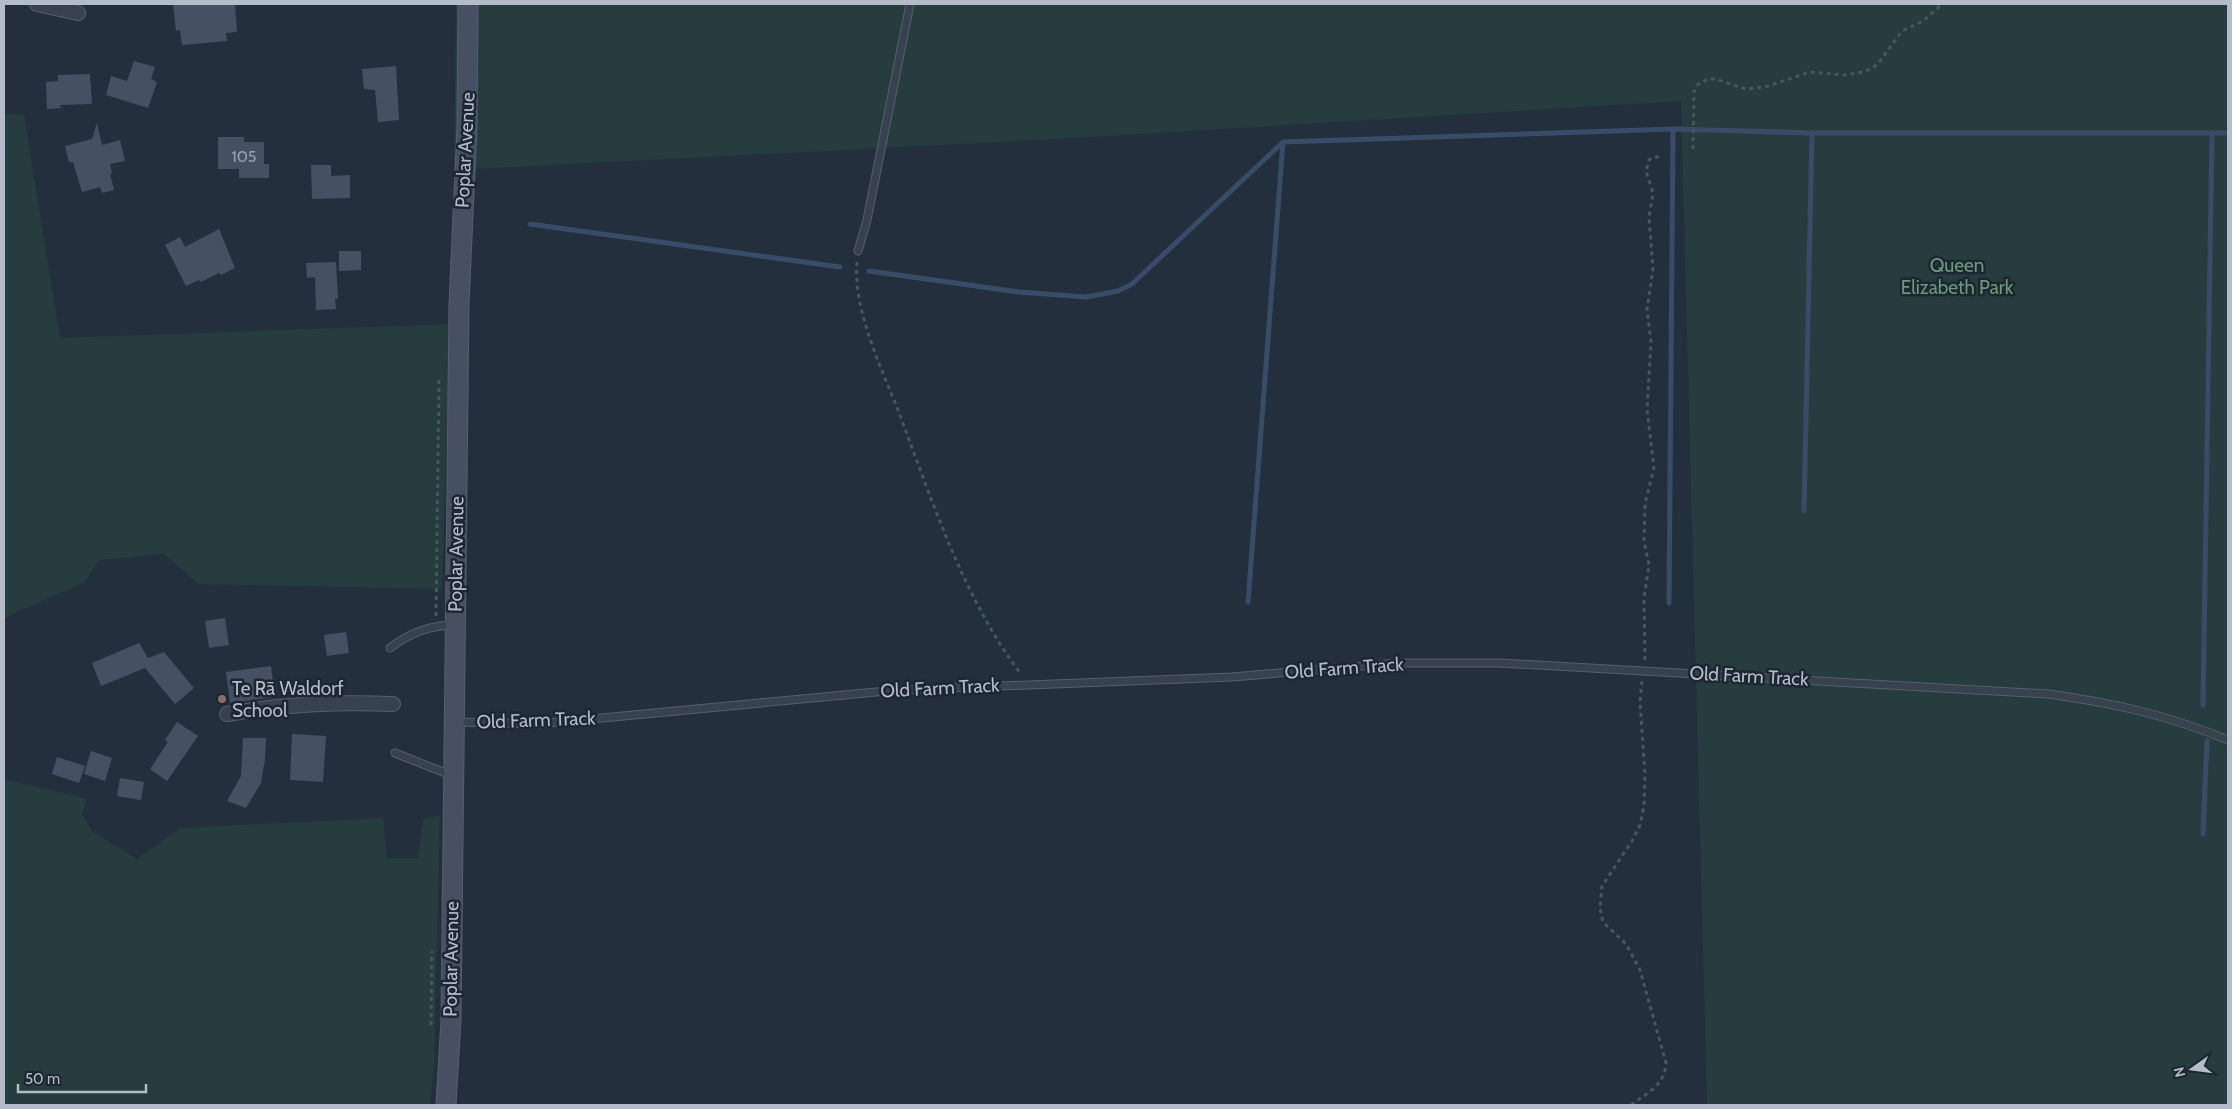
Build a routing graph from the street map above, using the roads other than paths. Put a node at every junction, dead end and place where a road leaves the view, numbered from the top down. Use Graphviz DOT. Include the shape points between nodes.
graph roads {
  1 [pos="37,4"];
  2 [pos="468,4"];
  3 [pos="910,4"];
  4 [pos="78,13"];
  5 [pos="858,251"];
  6 [pos="455,625"];
  7 [pos="390,648"];
  8 [pos="393,704"];
  9 [pos="227,714"];
  10 [pos="455,722"];
  11 [pos="2228,740"];
  12 [pos="395,753"];
  13 [pos="454,776"];
  14 [pos="446,1105"];
  1 -- 4 [label="street"];
  2 -- 6 [label="main road, Poplar Avenue" via="467,127 459,304"];
  3 -- 5 [label="lane"];
  6 -- 7 [label="lane" via="437,625 402,638"];
  6 -- 10 [label="main road, Poplar Avenue"];
  8 -- 9 [label="street" via="332,702"];
  10 -- 11 [label="lane, Old Farm Track" via="538,724 896,690 1232,677 1398,663 1500,663 2048,694 2107,702 2156,714"];
  10 -- 13 [label="main road, Poplar Avenue"];
  12 -- 13 [label="lane"];
  13 -- 14 [label="main road, Poplar Avenue" via="451,1020"];
}
